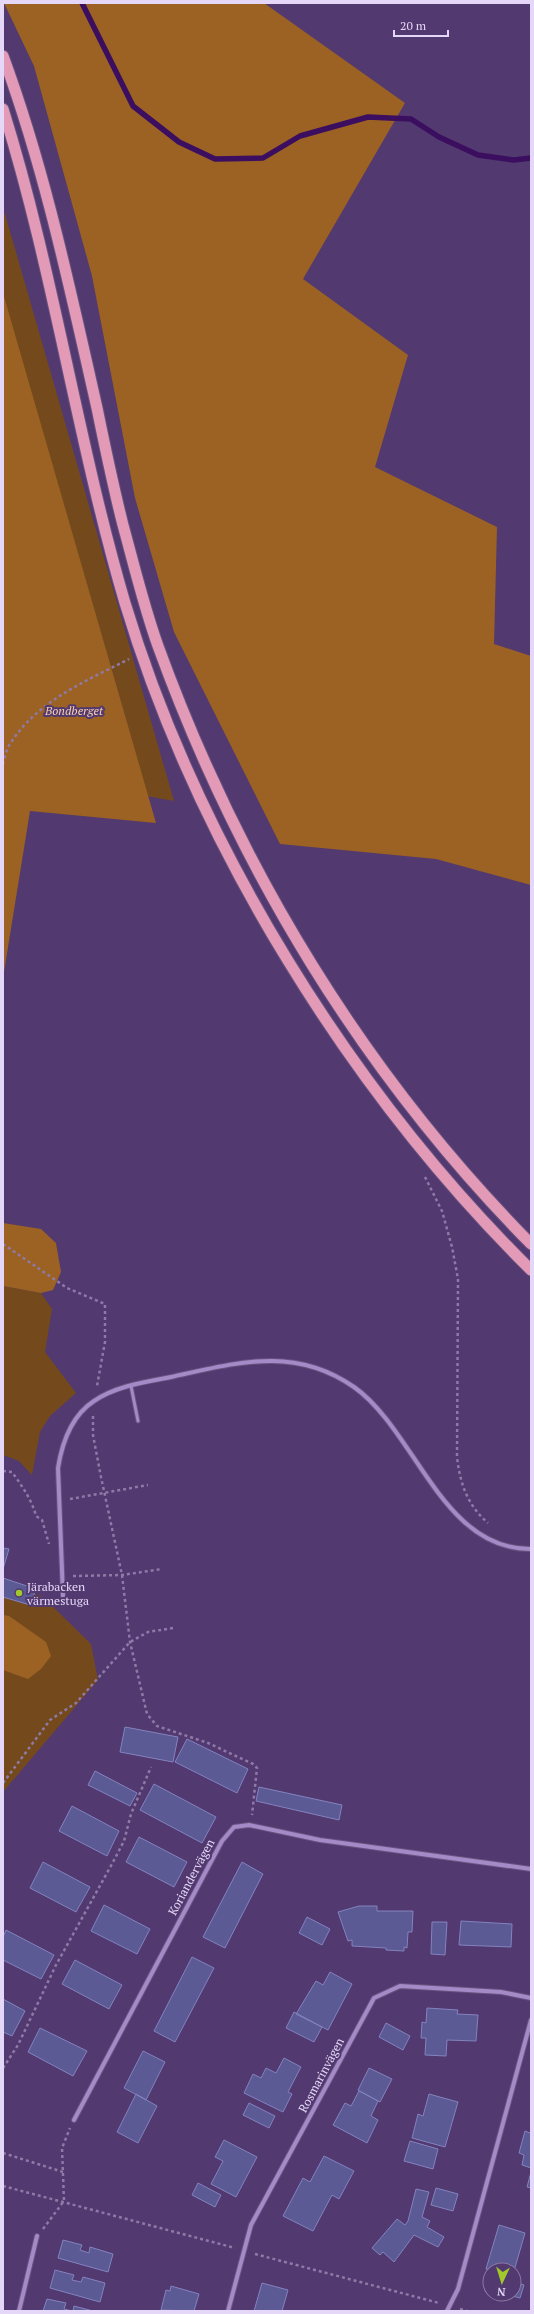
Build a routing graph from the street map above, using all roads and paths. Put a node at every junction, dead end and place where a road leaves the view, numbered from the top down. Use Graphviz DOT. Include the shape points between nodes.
graph roads {
  1 [pos="3,56"];
  2 [pos="3,109"];
  3 [pos="133,656"];
  4 [pos="3,764"];
  5 [pos="3,1244"];
  6 [pos="531,1244"];
  7 [pos="531,1270"];
  8 [pos="131,1386"];
  9 [pos="93,1402"];
  10 [pos="138,1421"];
  11 [pos="3,1472"];
  12 [pos="148,1485"];
  13 [pos="105,1492"];
  14 [pos="60,1501"];
  15 [pos="531,1549"];
  16 [pos="50,1550"];
  17 [pos="162,1569"];
  18 [pos="122,1575"];
  19 [pos="63,1577"];
  20 [pos="63,1596"];
  21 [pos="173,1628"];
  22 [pos="130,1642"];
  23 [pos="151,1767"];
  24 [pos="3,1784"];
  25 [pos="248,1814"];
  26 [pos="531,1869"];
  27 [pos="531,1998"];
  28 [pos="531,2020"];
  29 [pos="3,2068"];
  30 [pos="74,2120"];
  31 [pos="3,2153"];
  32 [pos="63,2172"];
  33 [pos="3,2186"];
  34 [pos="64,2201"];
  35 [pos="38,2236"];
  36 [pos="244,2251"];
  37 [pos="449,2306"];
  38 [pos="19,2311"];
  39 [pos="228,2311"];
  40 [pos="447,2311"];
  41 [pos="467,2311"];
  1 -- 6 [label="highway" via="38,158 122,520 139,582 157,643 190,730 217,790 276,906 353,1028 438,1141"];
  2 -- 7 [label="highway" via="39,234 104,525 125,602 177,745 260,912 295,972 349,1054 434,1164 503,1243"];
  3 -- 4 [label="path" via="59,695 9,744"];
  5 -- 9 [label="path" via="67,1288 105,1304 105,1342"];
  8 -- 9 [label="street" via="108,1393"];
  8 -- 10 [label="lane"];
  8 -- 15 [label="street" via="247,1361 282,1360 309,1365 333,1374 355,1388 377,1408 446,1503 466,1524 488,1538 508,1546"];
  9 -- 13 [label="path" via="93,1434"];
  9 -- 14 [label="street" via="66,1434 61,1448 58,1468"];
  11 -- 16 [label="path" via="12,1472 21,1484 34,1507 36,1516 42,1520"];
  12 -- 13 [label="path"];
  13 -- 14 [label="path"];
  13 -- 18 [label="path"];
  14 -- 19 [label="street"];
  17 -- 18 [label="path"];
  18 -- 19 [label="path"];
  18 -- 22 [label="path"];
  19 -- 20 [label="street"];
  21 -- 22 [label="path" via="148,1632"];
  22 -- 24 [label="path" via="76,1703 50,1720"];
  22 -- 25 [label="path" via="147,1714 157,1726 208,1743 253,1764 256,1768 253,1815"];
  23 -- 29 [label="path" via="131,1814 124,1841 56,1965 18,2045"];
  26 -- 30 [label="street, Koriandervägen" via="320,1840 249,1824 234,1828 222,1841"];
  27 -- 36 [label="street, Rosmarinvägen" via="501,1992 400,1986 374,1998 252,2225"];
  28 -- 37 [label="street" via="458,2289"];
  30 -- 32 [label="path" via="62,2148"];
  31 -- 32 [label="path"];
  32 -- 34 [label="path"];
  33 -- 34 [label="path"];
  34 -- 35 [label="path"];
  34 -- 36 [label="path"];
  35 -- 38 [label="street"];
  36 -- 37 [label="path"];
  36 -- 39 [label="street, Rosmarinvägen"];
  37 -- 40 [label="street"];
  37 -- 41 [label="path"];
}
